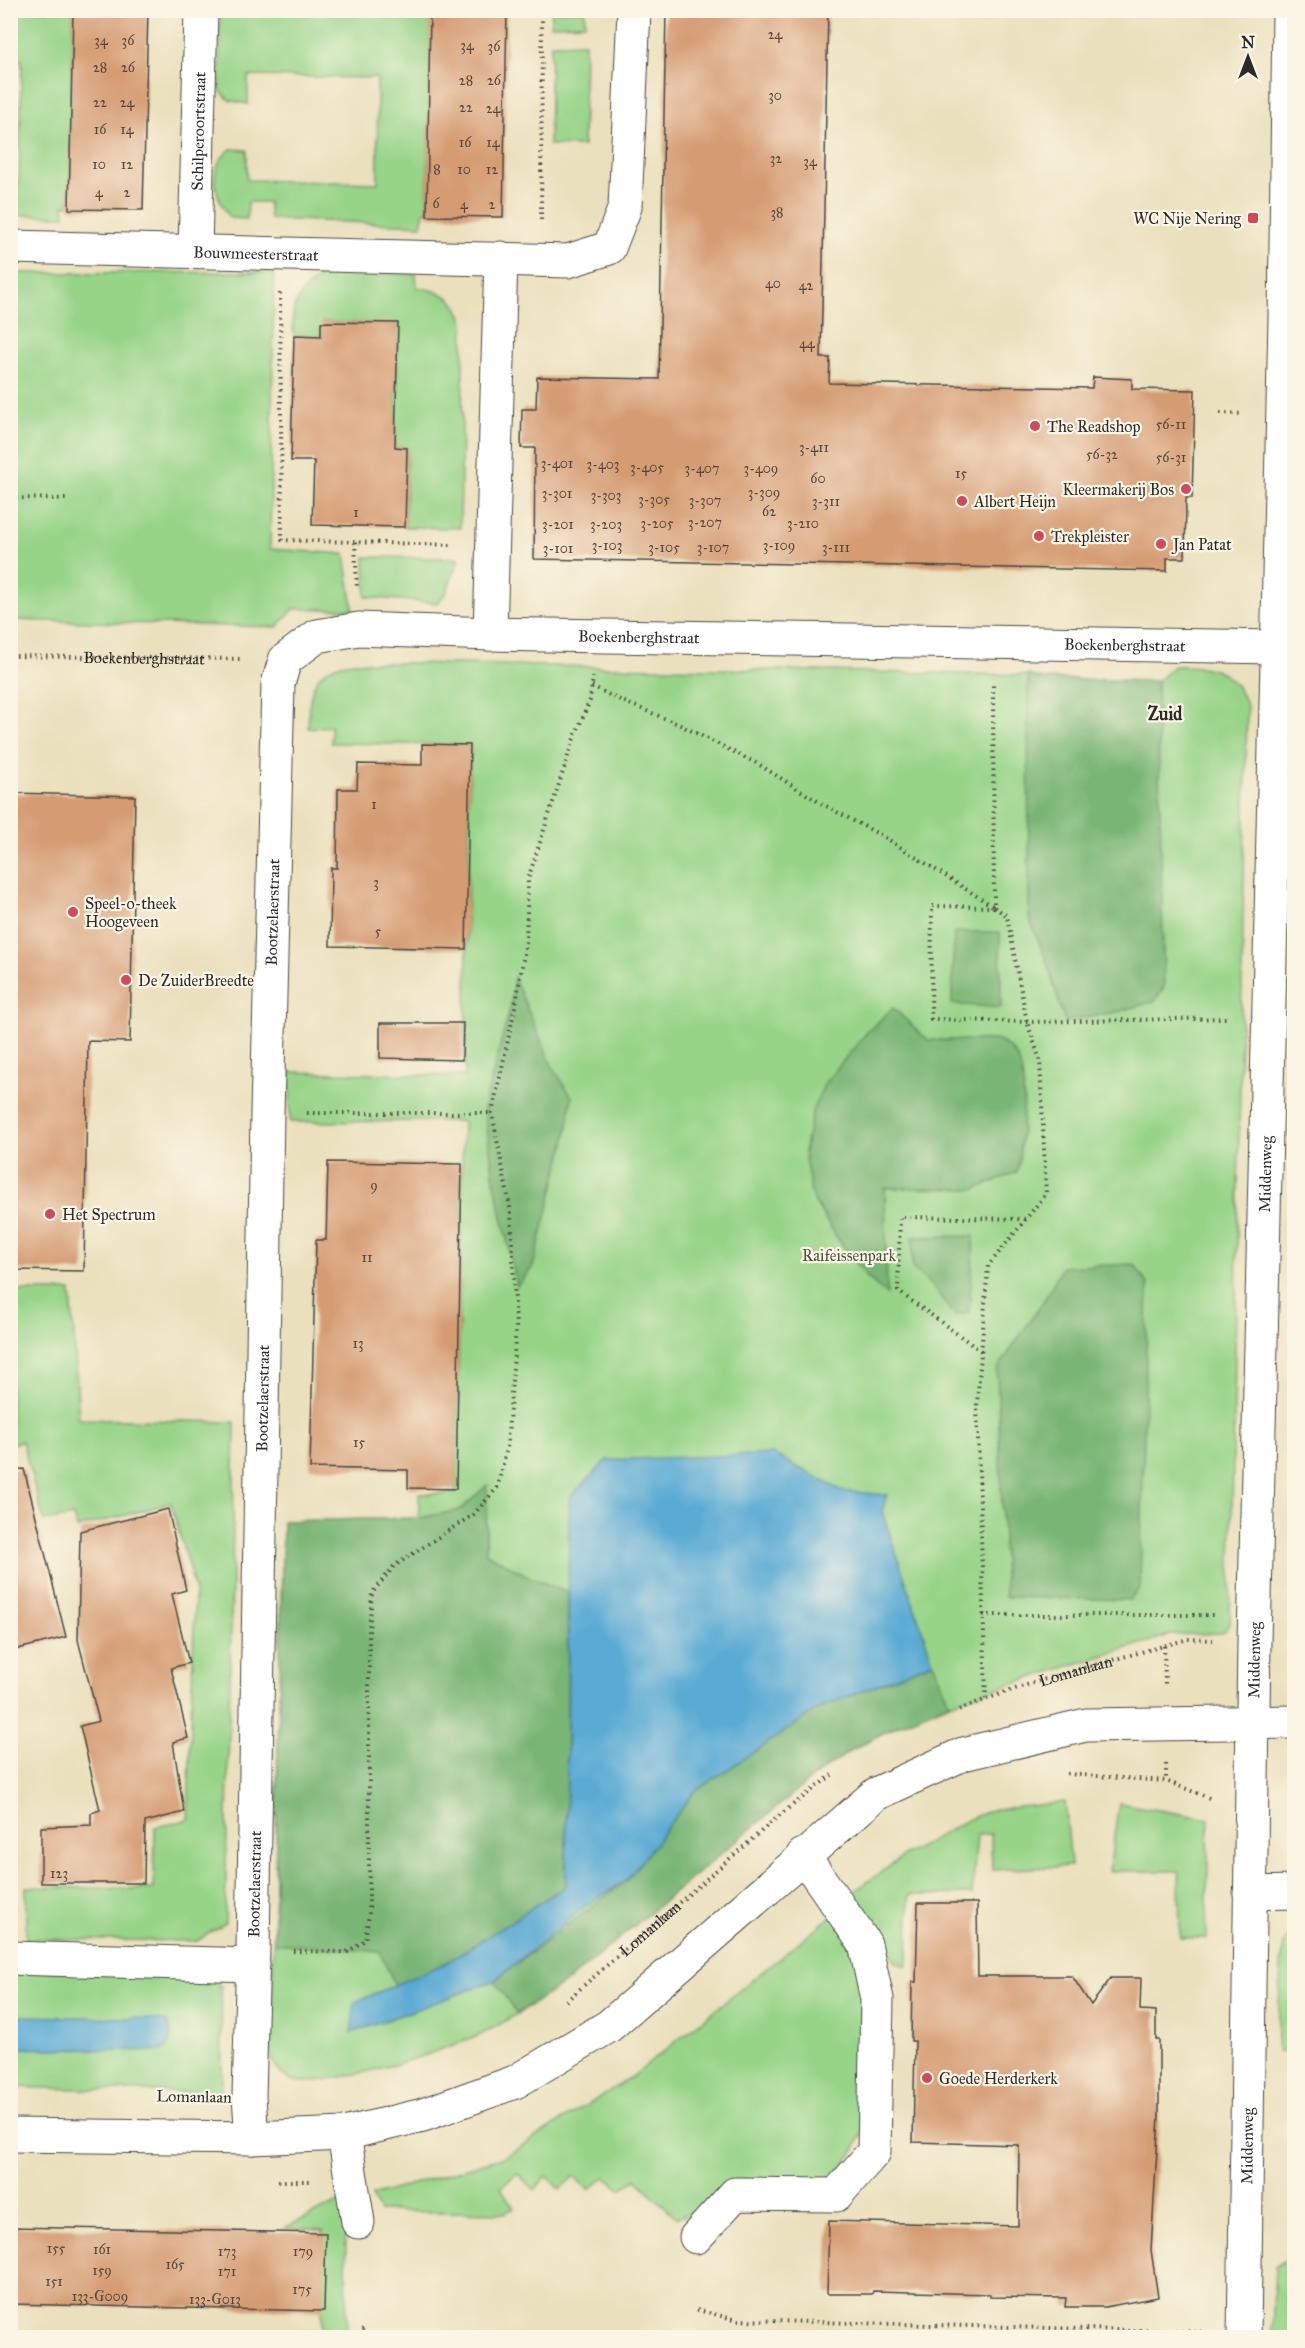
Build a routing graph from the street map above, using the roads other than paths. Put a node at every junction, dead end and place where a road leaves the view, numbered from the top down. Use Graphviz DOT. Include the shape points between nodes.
graph roads {
  1 [pos="201,10"];
  2 [pos="634,10"];
  3 [pos="1289,10"];
  4 [pos="10,246"];
  5 [pos="195,251"];
  6 [pos="501,258"];
  7 [pos="1290,319"];
  8 [pos="490,634"];
  9 [pos="1276,647"];
  10 [pos="285,660"];
  11 [pos="1282,1017"];
  12 [pos="1253,1722"];
  13 [pos="1294,1722"];
  14 [pos="803,1855"];
  15 [pos="1294,1892"];
  16 [pos="1250,1893"];
  17 [pos="253,1957"];
  18 [pos="10,1958"];
  19 [pos="344,2134"];
  20 [pos="10,2135"];
  21 [pos="252,2138"];
  22 [pos="358,2222"];
  23 [pos="696,2237"];
  24 [pos="1244,2336"];
  1 -- 5 [label="street, Schilperoortstraat"];
  2 -- 6 [label="street, Bouwmeesterstraat" via="625,207 609,248 568,261"];
  3 -- 7 [label="street, Middenweg"];
  4 -- 5 [label="street, Bouwmeesterstraat"];
  5 -- 6 [label="street, Bouwmeesterstraat"];
  6 -- 8 [label="street"];
  7 -- 9 [label="street, Middenweg"];
  8 -- 9 [label="street, Boekenberghstraat"];
  8 -- 10 [label="street, Boekenberghstraat" via="359,629 318,636"];
  9 -- 11 [label="street, Middenweg"];
  10 -- 17 [label="street, Bootzelaerstraat" via="278,684 267,1113"];
  11 -- 12 [label="street, Middenweg"];
  12 -- 13 [label="street"];
  12 -- 14 [label="street" via="1086,1725 963,1754 876,1794"];
  12 -- 16 [label="street, Middenweg"];
  14 -- 19 [label="street" via="600,2032 515,2082 423,2115"];
  14 -- 23 [label="street" via="865,1944 877,1999 874,2152 836,2195 735,2194"];
  15 -- 16 [label="street"];
  16 -- 24 [label="street, Middenweg"];
  17 -- 18 [label="street"];
  17 -- 21 [label="street, Bootzelaerstraat" via="249,2097"];
  19 -- 21 [label="street"];
  19 -- 22 [label="street"];
  20 -- 21 [label="street"];
}
